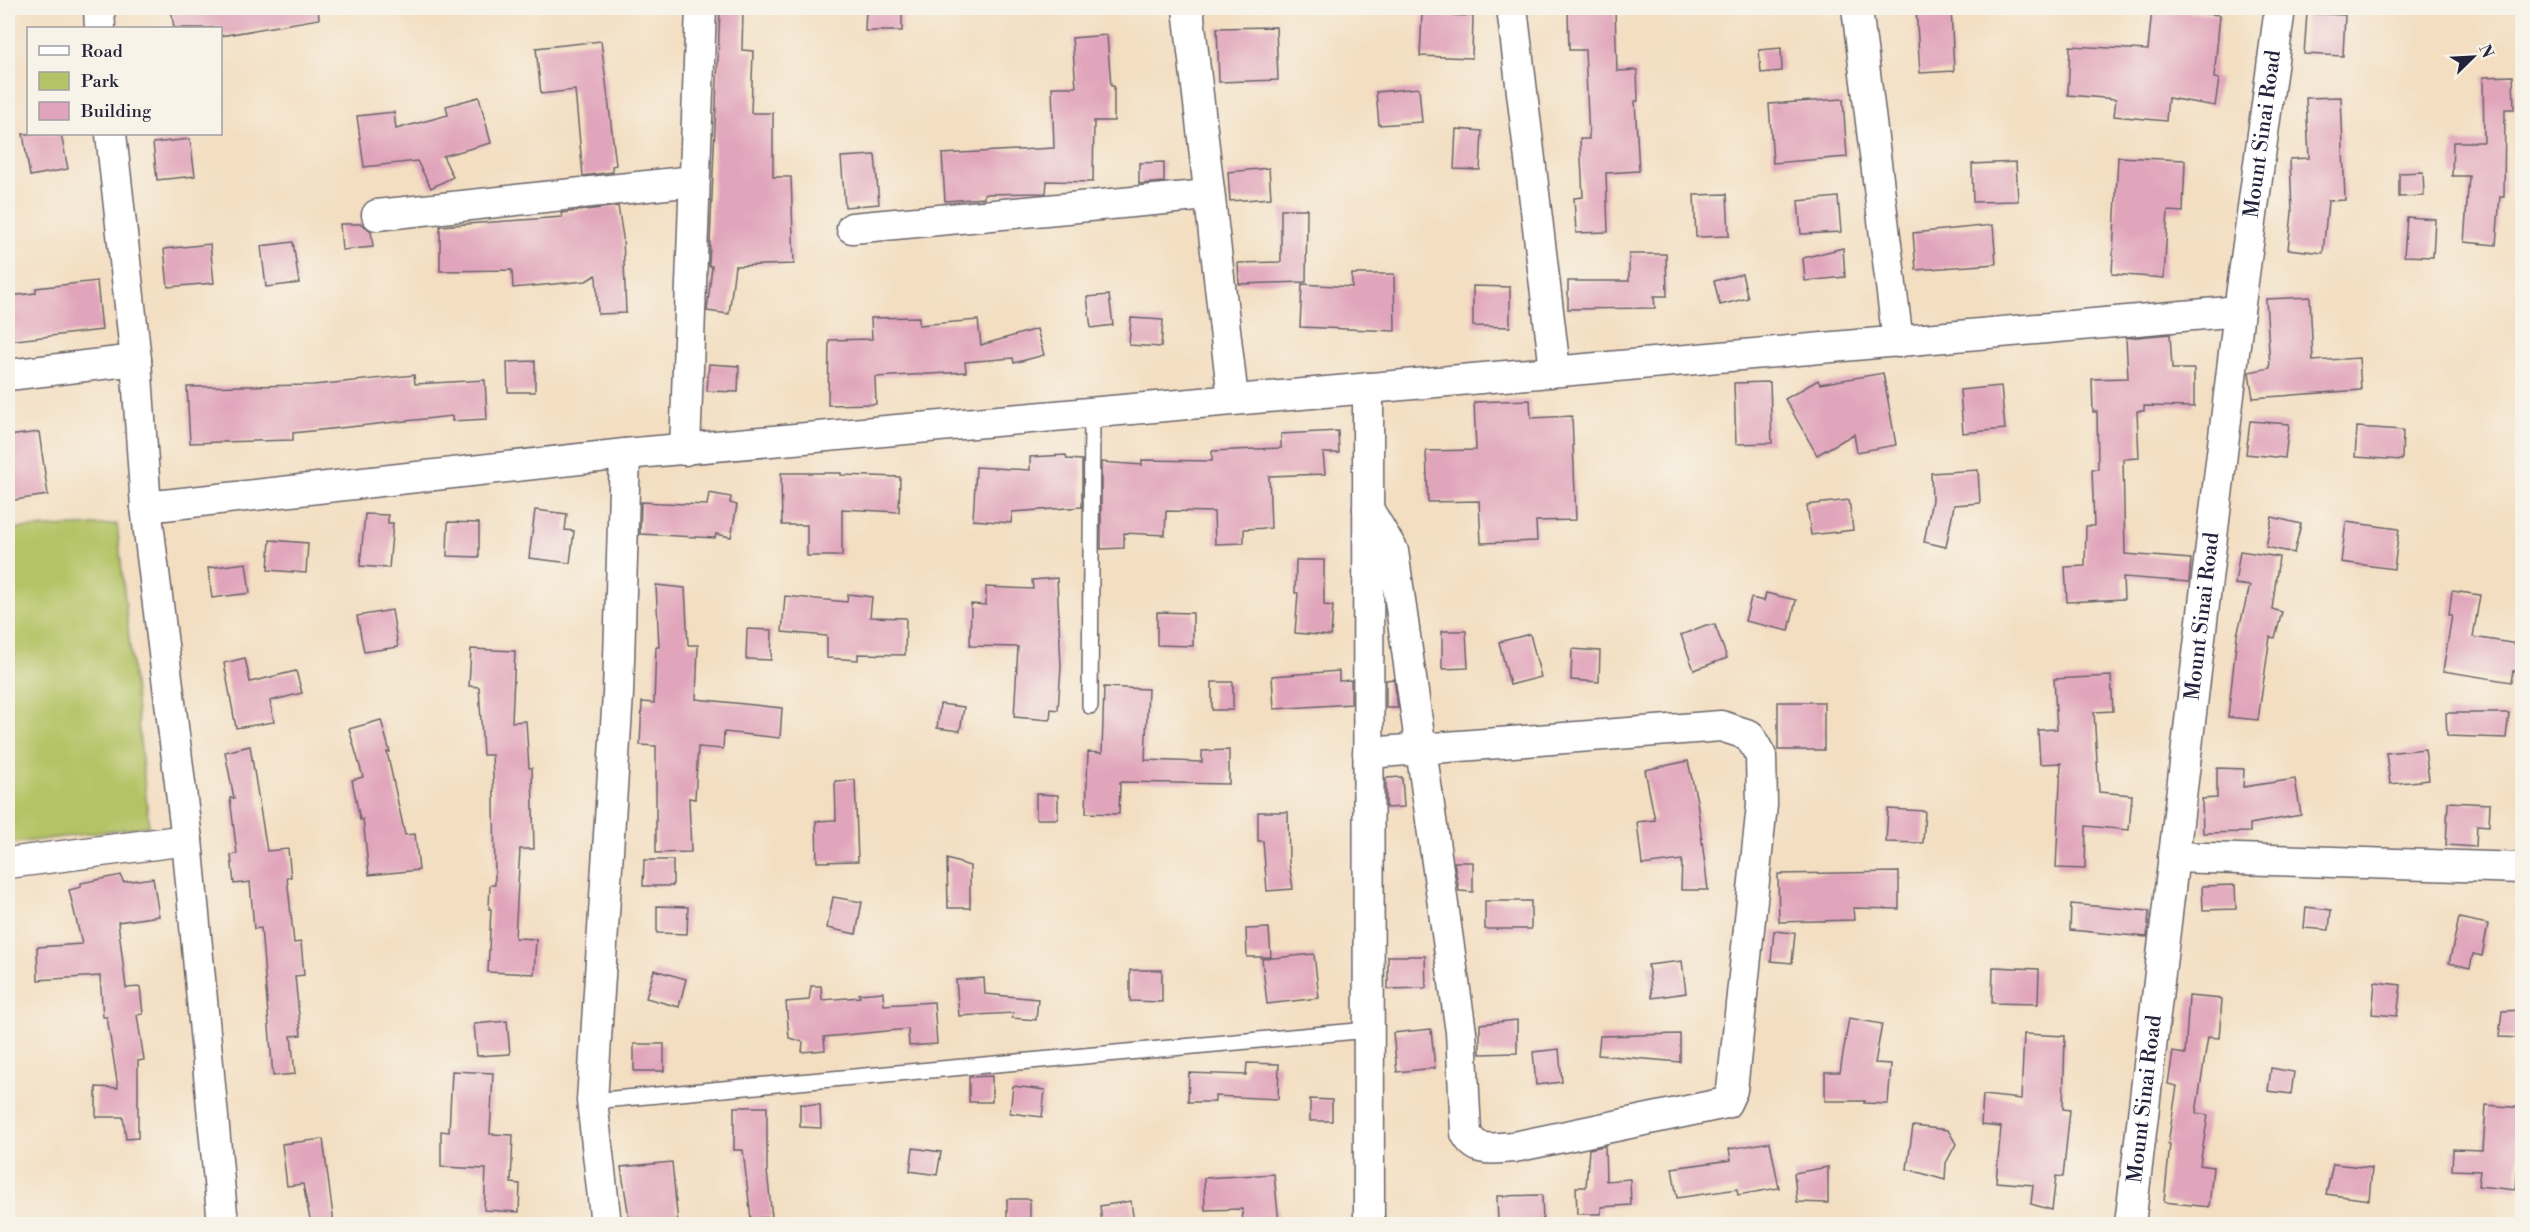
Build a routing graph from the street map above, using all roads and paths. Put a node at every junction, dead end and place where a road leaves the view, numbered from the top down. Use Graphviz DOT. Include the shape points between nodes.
graph roads {
  1 [pos="99,8"];
  2 [pos="701,8"];
  3 [pos="1188,8"];
  4 [pos="1512,8"];
  5 [pos="1857,8"];
  6 [pos="2280,8"];
  7 [pos="100,27"];
  8 [pos="111,135"];
  9 [pos="694,181"];
  10 [pos="1208,195"];
  11 [pos="377,215"];
  12 [pos="852,228"];
  13 [pos="2239,311"];
  14 [pos="1898,342"];
  15 [pos="136,360"];
  16 [pos="1555,370"];
  17 [pos="8,375"];
  18 [pos="1368,388"];
  19 [pos="1233,399"];
  20 [pos="1092,412"];
  21 [pos="685,450"];
  22 [pos="625,454"];
  23 [pos="146,507"];
  24 [pos="1368,509"];
  25 [pos="1090,706"];
  26 [pos="1421,750"];
  27 [pos="1368,753"];
  28 [pos="187,840"];
  29 [pos="2173,857"];
  30 [pos="8,862"];
  31 [pos="2523,868"];
  32 [pos="1368,1030"];
  33 [pos="592,1101"];
  34 [pos="223,1224"];
  35 [pos="606,1224"];
  36 [pos="1369,1224"];
  37 [pos="2130,1224"];
  1 -- 7 [label="street"];
  2 -- 9 [label="street"];
  3 -- 10 [label="street"];
  4 -- 16 [label="street"];
  5 -- 14 [label="street"];
  6 -- 13 [label="street, Mount Sinai Road"];
  8 -- 15 [label="street"];
  9 -- 11 [label="street"];
  9 -- 21 [label="street"];
  10 -- 12 [label="street"];
  10 -- 19 [label="street"];
  13 -- 14 [label="street"];
  13 -- 29 [label="street, Mount Sinai Road"];
  14 -- 16 [label="street"];
  15 -- 17 [label="street"];
  15 -- 23 [label="street"];
  16 -- 18 [label="street"];
  18 -- 19 [label="street"];
  18 -- 24 [label="street"];
  19 -- 20 [label="street"];
  20 -- 21 [label="street"];
  20 -- 25 [label="lane"];
  21 -- 22 [label="street"];
  22 -- 23 [label="street"];
  22 -- 33 [label="street" via="618,694"];
  23 -- 28 [label="street"];
  24 -- 26 [label="street" via="1393,551"];
  24 -- 27 [label="street"];
  26 -- 26 [label="street" via="1721,726 1749,735 1761,756 1762,805 1732,1090 1725,1103 1514,1147 1482,1149 1471,1143 1466,1133 1461,1032"];
  26 -- 27 [label="street"];
  27 -- 32 [label="street"];
  28 -- 30 [label="street"];
  28 -- 34 [label="street"];
  29 -- 31 [label="street"];
  29 -- 37 [label="street, Mount Sinai Road"];
  32 -- 33 [label="lane"];
  32 -- 36 [label="street"];
  33 -- 35 [label="street"];
}
